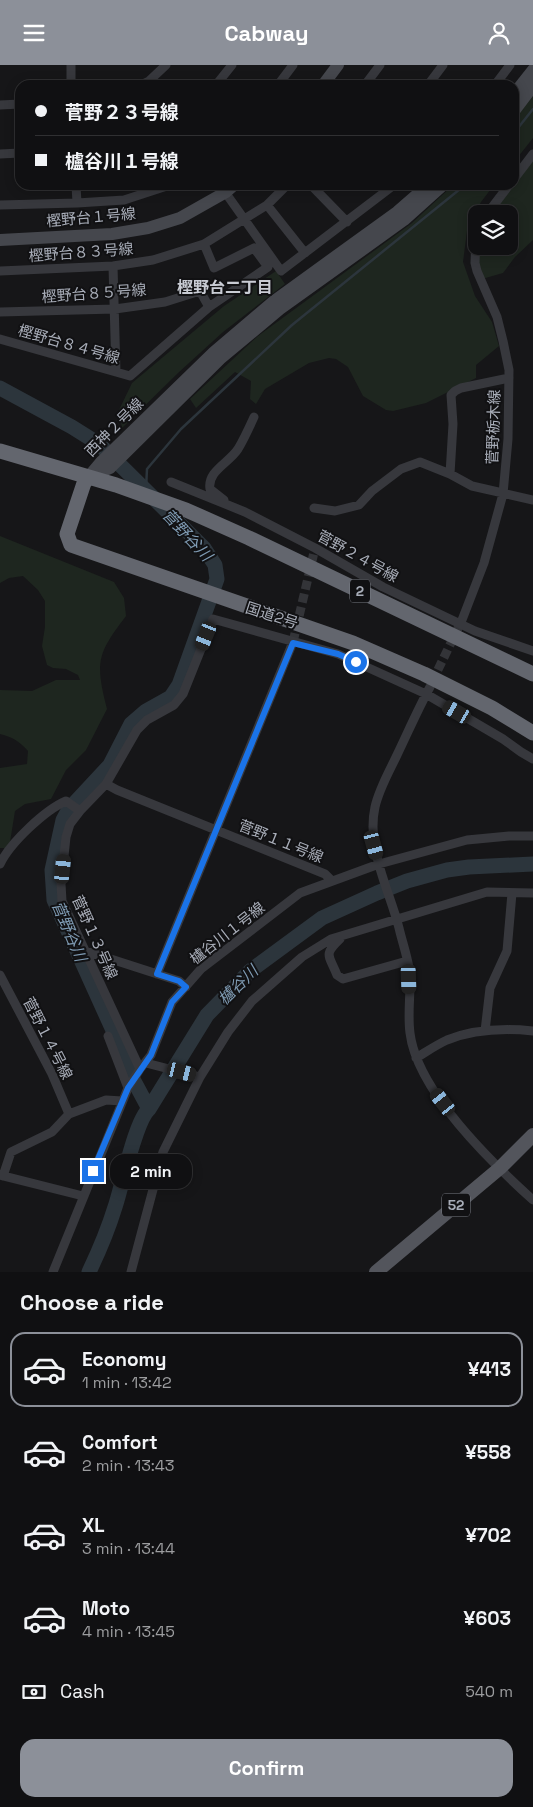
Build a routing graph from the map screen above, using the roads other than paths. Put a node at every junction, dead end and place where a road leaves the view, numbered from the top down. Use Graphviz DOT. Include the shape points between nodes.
graph roads {
  1 [pos="71,65"];
  2 [pos="166,65"];
  3 [pos="232,65"];
  4 [pos="293,65"];
  5 [pos="338,65"];
  6 [pos="380,65"];
  7 [pos="444,65"];
  8 [pos="510,65"];
  9 [pos="533,70"];
  10 [pos="71,80"];
  11 [pos="151,80"];
  12 [pos="220,80"];
  13 [pos="282,80"];
  14 [pos="327,80"];
  15 [pos="369,80"];
  16 [pos="432,80"];
  17 [pos="499,80"];
  18 [pos="533,86"];
  19 [pos="519,88"];
  20 [pos="519,104"];
  21 [pos="0,105"];
  22 [pos="15,105"];
  23 [pos="15,153"];
  24 [pos="0,154"];
  25 [pos="533,154"];
  26 [pos="519,172"];
  27 [pos="76,190"];
  28 [pos="155,190"];
  29 [pos="222,190"];
  30 [pos="229,190"];
  31 [pos="282,190"];
  32 [pos="316,190"];
  33 [pos="385,190"];
  34 [pos="422,190"];
  35 [pos="437,190"];
  36 [pos="505,190"];
  37 [pos="77,203"];
  38 [pos="0,205"];
  39 [pos="267,205"];
  40 [pos="494,205"];
  41 [pos="245,219"];
  42 [pos="346,222"];
  43 [pos="0,240"];
  44 [pos="204,244"];
  45 [pos="305,253"];
  46 [pos="475,255"];
  47 [pos="113,266"];
  48 [pos="0,271"];
  49 [pos="209,307"];
  50 [pos="114,309"];
  51 [pos="0,312"];
  52 [pos="0,339"];
  53 [pos="116,372"];
  54 [pos="509,378"];
  55 [pos="254,417"];
  56 [pos="121,450"];
  57 [pos="0,451"];
  58 [pos="450,474"];
  59 [pos="88,477"];
  60 [pos="171,482"];
  61 [pos="503,494"];
  62 [pos="533,500"];
  63 [pos="234,508"];
  64 [pos="314,508"];
  65 [pos="462,620"];
  66 [pos="293,643"];
  67 [pos="533,651"];
  68 [pos="533,674"];
  69 [pos="428,691"];
  70 [pos="533,733"];
  71 [pos="533,759"];
  72 [pos="106,784"];
  73 [pos="80,811"];
  74 [pos="215,830"];
  75 [pos="533,836"];
  76 [pos="0,864"];
  77 [pos="379,864"];
  78 [pos="332,881"];
  79 [pos="512,893"];
  80 [pos="533,893"];
  81 [pos="397,919"];
  82 [pos="343,936"];
  83 [pos="86,951"];
  84 [pos="407,961"];
  85 [pos="157,974"];
  86 [pos="0,975"];
  87 [pos="186,987"];
  88 [pos="485,1031"];
  89 [pos="533,1031"];
  90 [pos="108,1037"];
  91 [pos="416,1057"];
  92 [pos="143,1066"];
  93 [pos="200,1077"];
  94 [pos="128,1088"];
  95 [pos="122,1101"];
  96 [pos="69,1114"];
  97 [pos="533,1135"];
  98 [pos="500,1169"];
  99 [pos="2,1175"];
  100 [pos="83,1195"];
  101 [pos="533,1200"];
  102 [pos="53,1272"];
  103 [pos="131,1272"];
  104 [pos="376,1272"];
  1 -- 10 [label="street"];
  2 -- 11 [label="street"];
  3 -- 12 [label="street"];
  4 -- 13 [label="street"];
  5 -- 14 [label="street"];
  6 -- 15 [label="street"];
  7 -- 16 [label="street"];
  8 -- 17 [label="street"];
  9 -- 19 [label="street"];
  18 -- 20 [label="street"];
  21 -- 22 [label="street"];
  23 -- 24 [label="street"];
  25 -- 26 [label="street"];
  27 -- 37 [label="street"];
  28 -- 37 [label="street" via="124,200"];
  29 -- 43 [label="street, 樫野台１号線" via="180,218 148,229"];
  30 -- 41 [label="street"];
  31 -- 39 [label="street, 樫野台８３号線"];
  32 -- 42 [label="street"];
  33 -- 42 [label="street"];
  34 -- 56 [label="street, 西神２号線" via="244,326 214,352"];
  35 -- 56 [label="street, 西神２号線" via="404,220 280,309"];
  36 -- 40 [label="street"];
  37 -- 38 [label="street"];
  39 -- 41 [label="street, 樫野台８３号線"];
  39 -- 45 [label="street"];
  41 -- 44 [label="street, 樫野台８３号線"];
  41 -- 45 [label="street" via="281,271"];
  42 -- 45 [label="street"];
  44 -- 47 [label="street, 樫野台８３号線" via="154,260"];
  44 -- 49 [label="street, 樫野台８４号線" via="214,268 254,248 268,267"];
  46 -- 54 [label="street, 菅野栃木線" via="477,271 497,317"];
  47 -- 48 [label="street, 樫野台８３号線"];
  47 -- 50 [label="street"];
  49 -- 50 [label="street, 樫野台８５号線" via="200,291 165,302"];
  49 -- 53 [label="street, 樫野台８４号線" via="130,376"];
  50 -- 51 [label="street, 樫野台８５号線"];
  50 -- 53 [label="street"];
  52 -- 53 [label="street, 樫野台８４号線"];
  54 -- 58 [label="street" via="461,388 451,395"];
  54 -- 61 [label="street, 菅野栃木線"];
  55 -- 63 [label="street" via="237,451 212,475 209,483 210,489"];
  56 -- 59 [label="street, 西神２号線"];
  57 -- 59 [label="highway, 2"];
  58 -- 61 [label="street" via="472,486"];
  58 -- 64 [label="street" via="420,462 401,469 359,505 335,511"];
  59 -- 68 [label="highway, 2" via="186,510"];
  59 -- 70 [label="highway, 国道2号" via="67,534 71,545 353,643 424,674"];
  60 -- 63 [label="street, 菅野２４号線"];
  61 -- 62 [label="street"];
  61 -- 65 [label="street, 菅野栃木線" via="484,563"];
  63 -- 67 [label="street, 菅野２４号線" via="315,548 383,587 475,631"];
  66 -- 69 [label="street" via="338,654"];
  66 -- 72 [label="street, 菅野１３号線" via="213,619 183,694 174,705 136,730"];
  66 -- 74 [label="street"];
  69 -- 71 [label="street"];
  69 -- 77 [label="street" via="381,787 375,807 374,845"];
  72 -- 73 [label="street, 菅野１３号線"];
  72 -- 74 [label="street, 菅野１１号線"];
  73 -- 76 [label="street" via="66,801 54,807 16,841"];
  73 -- 83 [label="street, 菅野１３号線" via="70,824 66,837 61,884 62,901"];
  74 -- 78 [label="street, 菅野１１号線" via="325,874"];
  74 -- 85 [label="street"];
  75 -- 77 [label="street, 櫨谷川１号線" via="467,840"];
  77 -- 78 [label="street, 櫨谷川１号線"];
  77 -- 81 [label="street"];
  78 -- 87 [label="street, 櫨谷川１号線" via="300,893 201,969"];
  79 -- 80 [label="street"];
  79 -- 81 [label="street" via="487,892"];
  79 -- 88 [label="street" via="507,951 490,988"];
  81 -- 82 [label="street"];
  81 -- 84 [label="street"];
  82 -- 84 [label="street" via="328,953 339,978"];
  82 -- 93 [label="street" via="331,939 302,957 252,1001"];
  83 -- 85 [label="street"];
  83 -- 92 [label="street, 菅野１３号線"];
  84 -- 91 [label="street" via="410,1033"];
  85 -- 87 [label="street" via="179,981"];
  86 -- 96 [label="street, 菅野１４号線"];
  87 -- 92 [label="street, 櫨谷川１号線" via="172,1002 151,1055"];
  88 -- 89 [label="street" via="508,1028"];
  88 -- 91 [label="street" via="446,1041"];
  90 -- 94 [label="street"];
  91 -- 98 [label="street" via="432,1088"];
  92 -- 93 [label="street"];
  92 -- 94 [label="street, 櫨谷川１号線"];
  93 -- 103 [label="street" via="163,1152"];
  94 -- 95 [label="street, 櫨谷川１号線"];
  95 -- 96 [label="street" via="106,1100"];
  95 -- 100 [label="street, 櫨谷川１号線"];
  96 -- 99 [label="street" via="52,1132 11,1152"];
  97 -- 98 [label="main road, 52"];
  98 -- 101 [label="street"];
  98 -- 104 [label="main road, 52"];
  99 -- 100 [label="street"];
  100 -- 102 [label="street, 櫨谷川１号線"];
}
